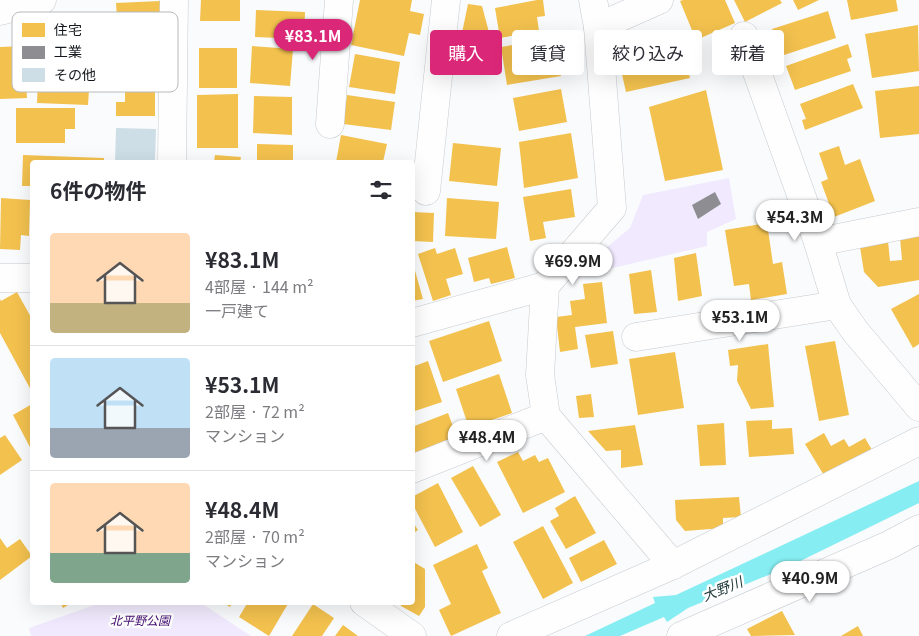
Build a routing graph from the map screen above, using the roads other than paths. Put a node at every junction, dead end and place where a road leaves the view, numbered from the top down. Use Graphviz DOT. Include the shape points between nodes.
graph roads {
  1 [pos="42,0"];
  2 [pos="339,0"];
  3 [pos="446,0"];
  4 [pos="593,0"];
  5 [pos="660,0"];
  6 [pos="0,11"];
  7 [pos="598,27"];
  8 [pos="758,75"];
  9 [pos="173,92"];
  10 [pos="330,124"];
  11 [pos="172,160"];
  12 [pos="426,191"];
  13 [pos="919,222"];
  14 [pos="818,242"];
  15 [pos="0,278"];
  16 [pos="30,278"];
  17 [pos="545,286"];
  18 [pos="837,305"];
  19 [pos="415,322"];
  20 [pos="636,337"];
  21 [pos="919,407"];
  22 [pos="546,416"];
  23 [pos="919,441"];
  24 [pos="415,468"];
  25 [pos="919,529"];
  26 [pos="673,565"];
  27 [pos="368,605"];
  28 [pos="412,636"];
  29 [pos="511,636"];
  30 [pos="681,636"];
  1 -- 6 [label="street"];
  2 -- 10 [label="street"];
  3 -- 12 [label="street"];
  4 -- 7 [label="street"];
  5 -- 7 [label="street"];
  7 -- 17 [label="street" via="612,208"];
  8 -- 14 [label="street"];
  9 -- 11 [label="street"];
  13 -- 14 [label="street"];
  14 -- 18 [label="street"];
  15 -- 16 [label="street"];
  17 -- 19 [label="street"];
  17 -- 22 [label="street" via="540,375"];
  18 -- 20 [label="street"];
  18 -- 21 [label="street"];
  22 -- 24 [label="street"];
  22 -- 26 [label="street"];
  23 -- 26 [label="street"];
  25 -- 30 [label="street"];
  26 -- 29 [label="street"];
  27 -- 28 [label="street"];
}
